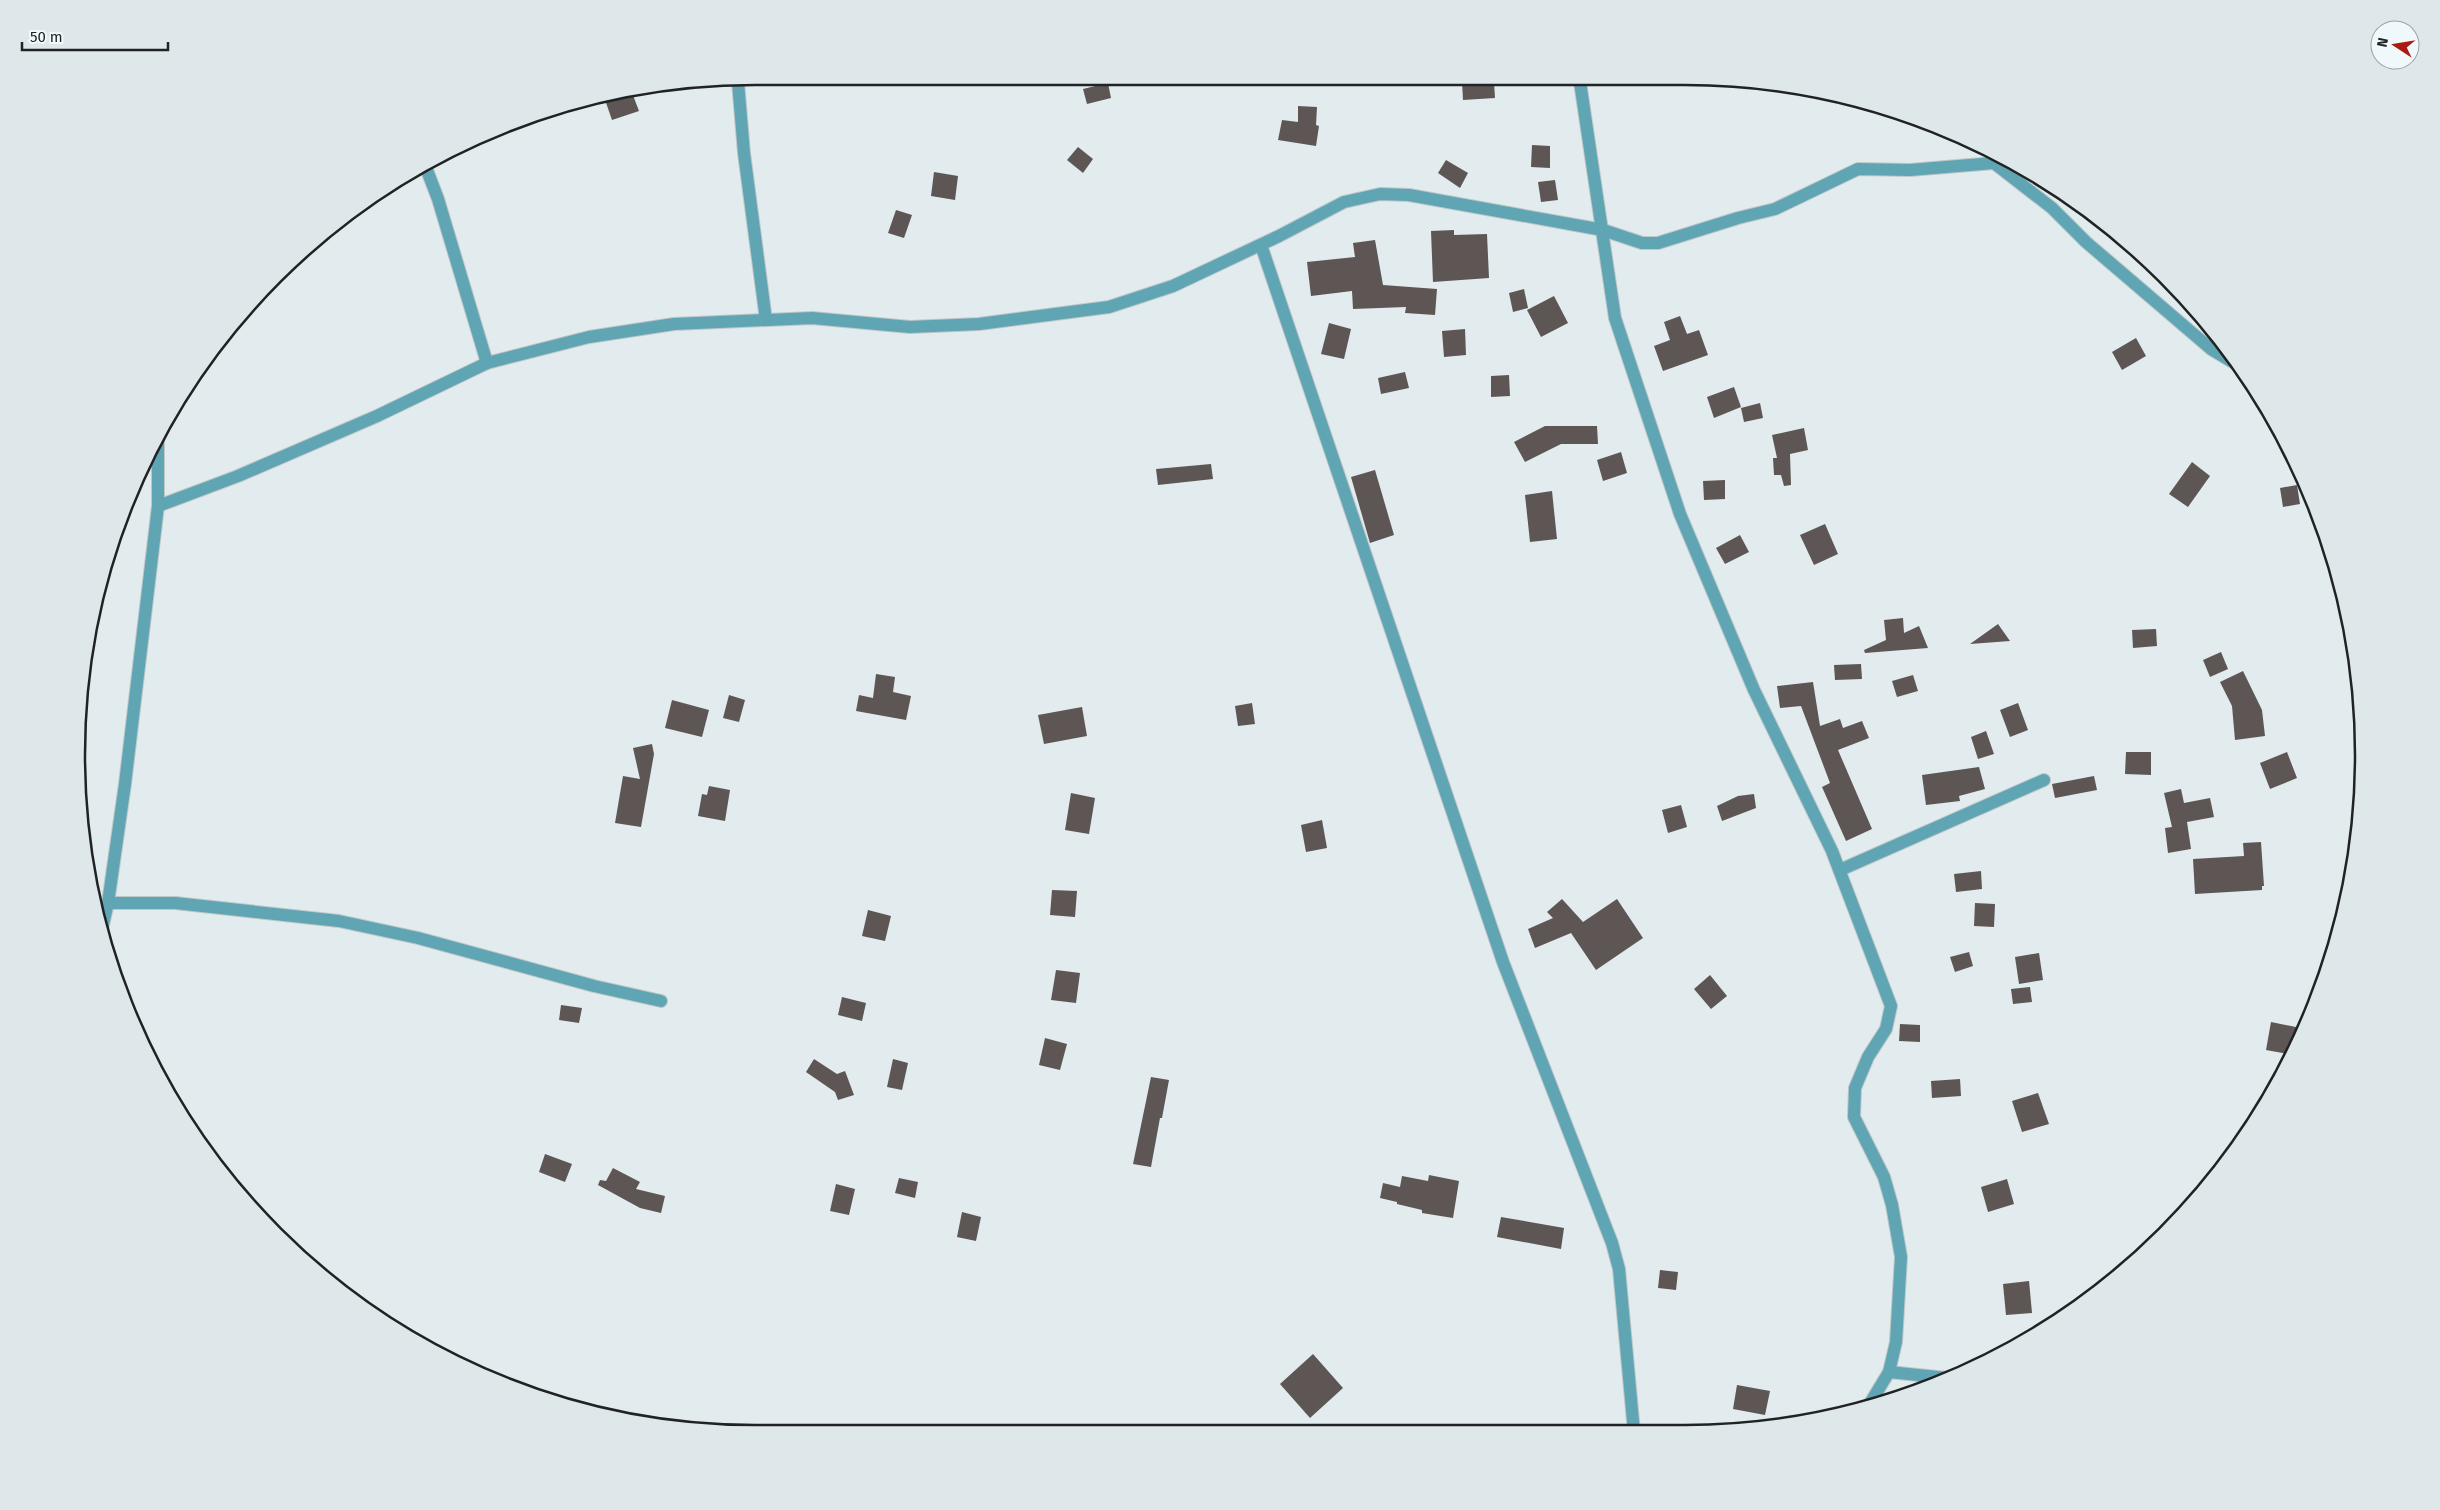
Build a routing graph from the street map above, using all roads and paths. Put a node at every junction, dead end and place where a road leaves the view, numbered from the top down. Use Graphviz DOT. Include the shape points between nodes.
graph roads {
  1 [pos="738,85"];
  2 [pos="1580,85"];
  3 [pos="1994,161"];
  4 [pos="2000,164"];
  5 [pos="427,171"];
  6 [pos="1603,230"];
  7 [pos="1260,245"];
  8 [pos="766,320"];
  9 [pos="2223,356"];
  10 [pos="487,363"];
  11 [pos="158,452"];
  12 [pos="158,506"];
  13 [pos="2044,780"];
  14 [pos="1840,870"];
  15 [pos="108,903"];
  16 [pos="105,916"];
  17 [pos="661,1001"];
  18 [pos="1889,1372"];
  19 [pos="1934,1377"];
  20 [pos="1873,1397"];
  21 [pos="1633,1425"];
  1 -- 8 [label="street"];
  2 -- 6 [label="street"];
  3 -- 6 [label="street" via="1910,170 1858,169 1775,209 1658,243 1642,244"];
  4 -- 9 [label="street" via="2203,343"];
  5 -- 10 [label="street" via="438,199"];
  6 -- 7 [label="street" via="1409,195 1380,194 1344,202"];
  6 -- 14 [label="street" via="1615,318 1680,514 1754,690"];
  7 -- 8 [label="street" via="1151,294 1109,307 1068,314 978,324 910,327 812,318"];
  7 -- 21 [label="street" via="1503,962 1612,1243 1619,1269"];
  8 -- 10 [label="street" via="655,327 589,337"];
  10 -- 12 [label="street" via="360,424"];
  11 -- 12 [label="street"];
  12 -- 15 [label="street"];
  13 -- 14 [label="street"];
  14 -- 18 [label="street" via="1891,1006 1886,1029 1868,1057 1855,1088 1854,1117 1884,1177 1901,1257 1896,1342"];
  15 -- 16 [label="street"];
  15 -- 17 [label="street" via="175,903 339,921 418,938"];
  18 -- 19 [label="street"];
  18 -- 20 [label="street"];
}
